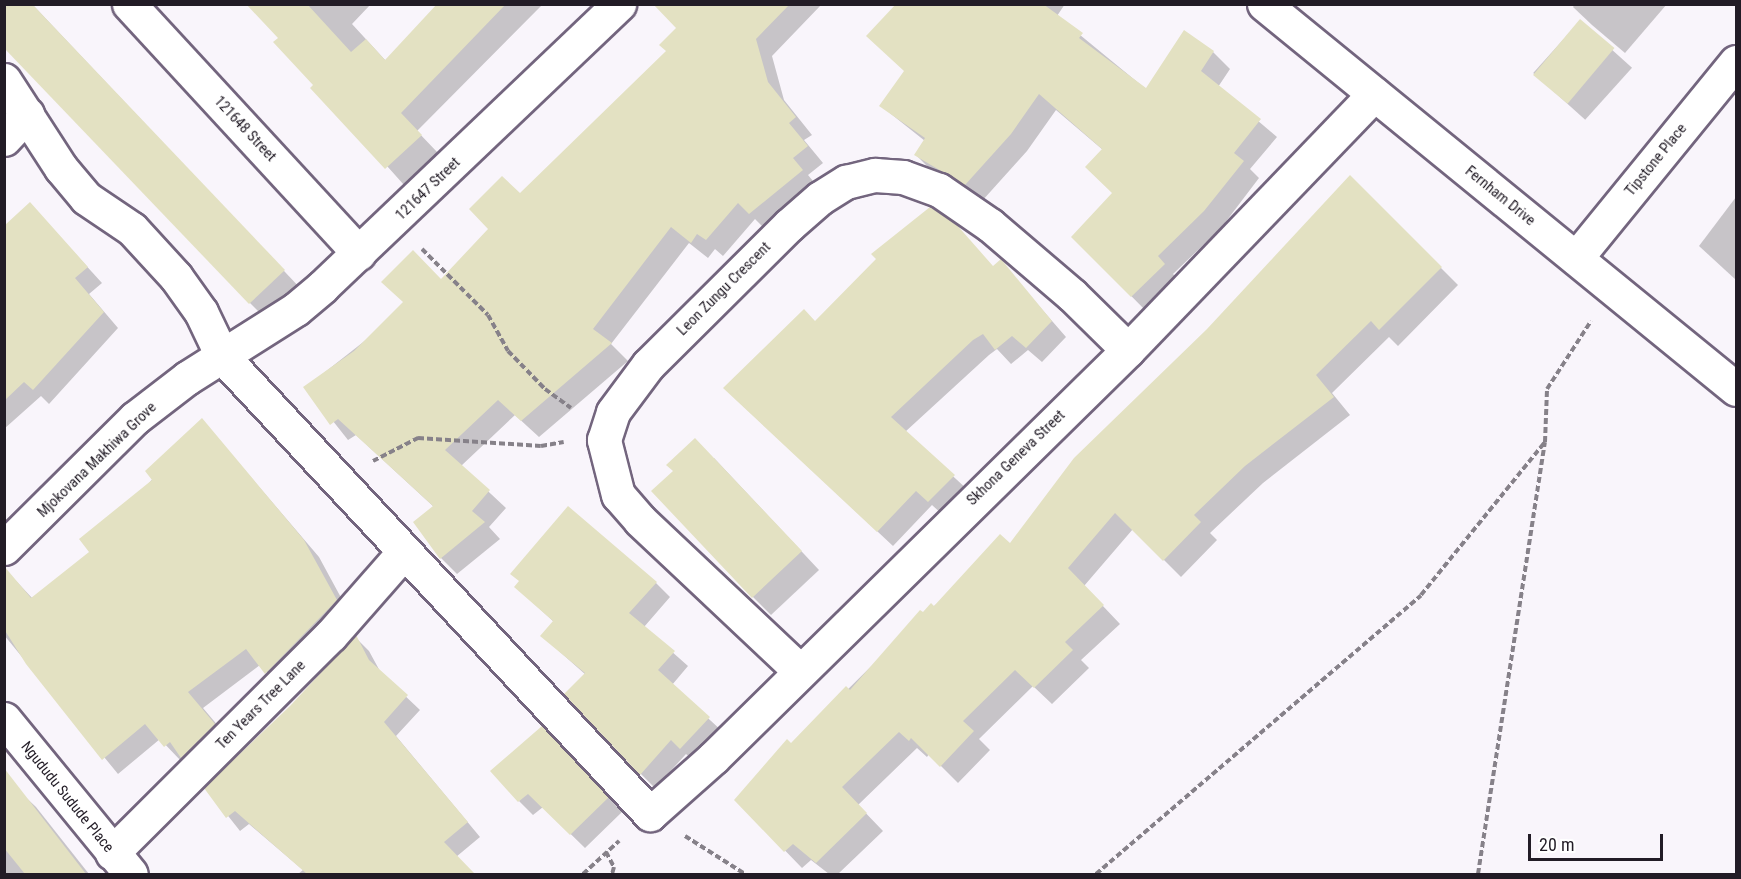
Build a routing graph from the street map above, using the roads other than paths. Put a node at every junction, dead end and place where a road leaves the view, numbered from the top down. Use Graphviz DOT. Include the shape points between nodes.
graph roads {
  1 [pos="619,4"];
  2 [pos="1264,4"];
  3 [pos="142,9"];
  4 [pos="1737,62"];
  5 [pos="4,80"];
  6 [pos="1374,94"];
  7 [pos="27,114"];
  8 [pos="4,139"];
  9 [pos="359,253"];
  10 [pos="1576,258"];
  11 [pos="1128,350"];
  12 [pos="222,356"];
  13 [pos="1737,389"];
  14 [pos="4,548"];
  15 [pos="404,552"];
  16 [pos="800,671"];
  17 [pos="4,719"];
  18 [pos="122,863"];
  1 -- 9 [label="street, 121647 Street"];
  2 -- 6 [label="street, Fernham Drive"];
  3 -- 9 [label="street, 121648 Street"];
  4 -- 10 [label="street, Tipstone Place"];
  5 -- 7 [label="street"];
  6 -- 10 [label="street, Fernham Drive"];
  6 -- 11 [label="street, Skhona Geneva Street"];
  7 -- 8 [label="street"];
  7 -- 12 [label="street" via="61,168 86,198 132,229 176,277 201,312"];
  9 -- 12 [label="street, 121647 Street" via="296,309"];
  10 -- 13 [label="street, Fernham Drive"];
  11 -- 16 [label="street, Skhona Geneva Street"];
  11 -- 16 [label="street, Leon Zungu Crescent" via="1072,295 990,225 939,190 903,177 874,175 838,187 789,225 648,365 613,412 606,434 608,464 618,495"];
  12 -- 14 [label="street, Mjokovana Makhiwa Grove" via="135,418"];
  12 -- 15 [label="street"];
  15 -- 16 [label="street, Skhona Geneva Street" via="650,814"];
  15 -- 18 [label="street, Ten Years Tree Lane"];
  17 -- 18 [label="street, Ngududu Sudude Place"];
}
